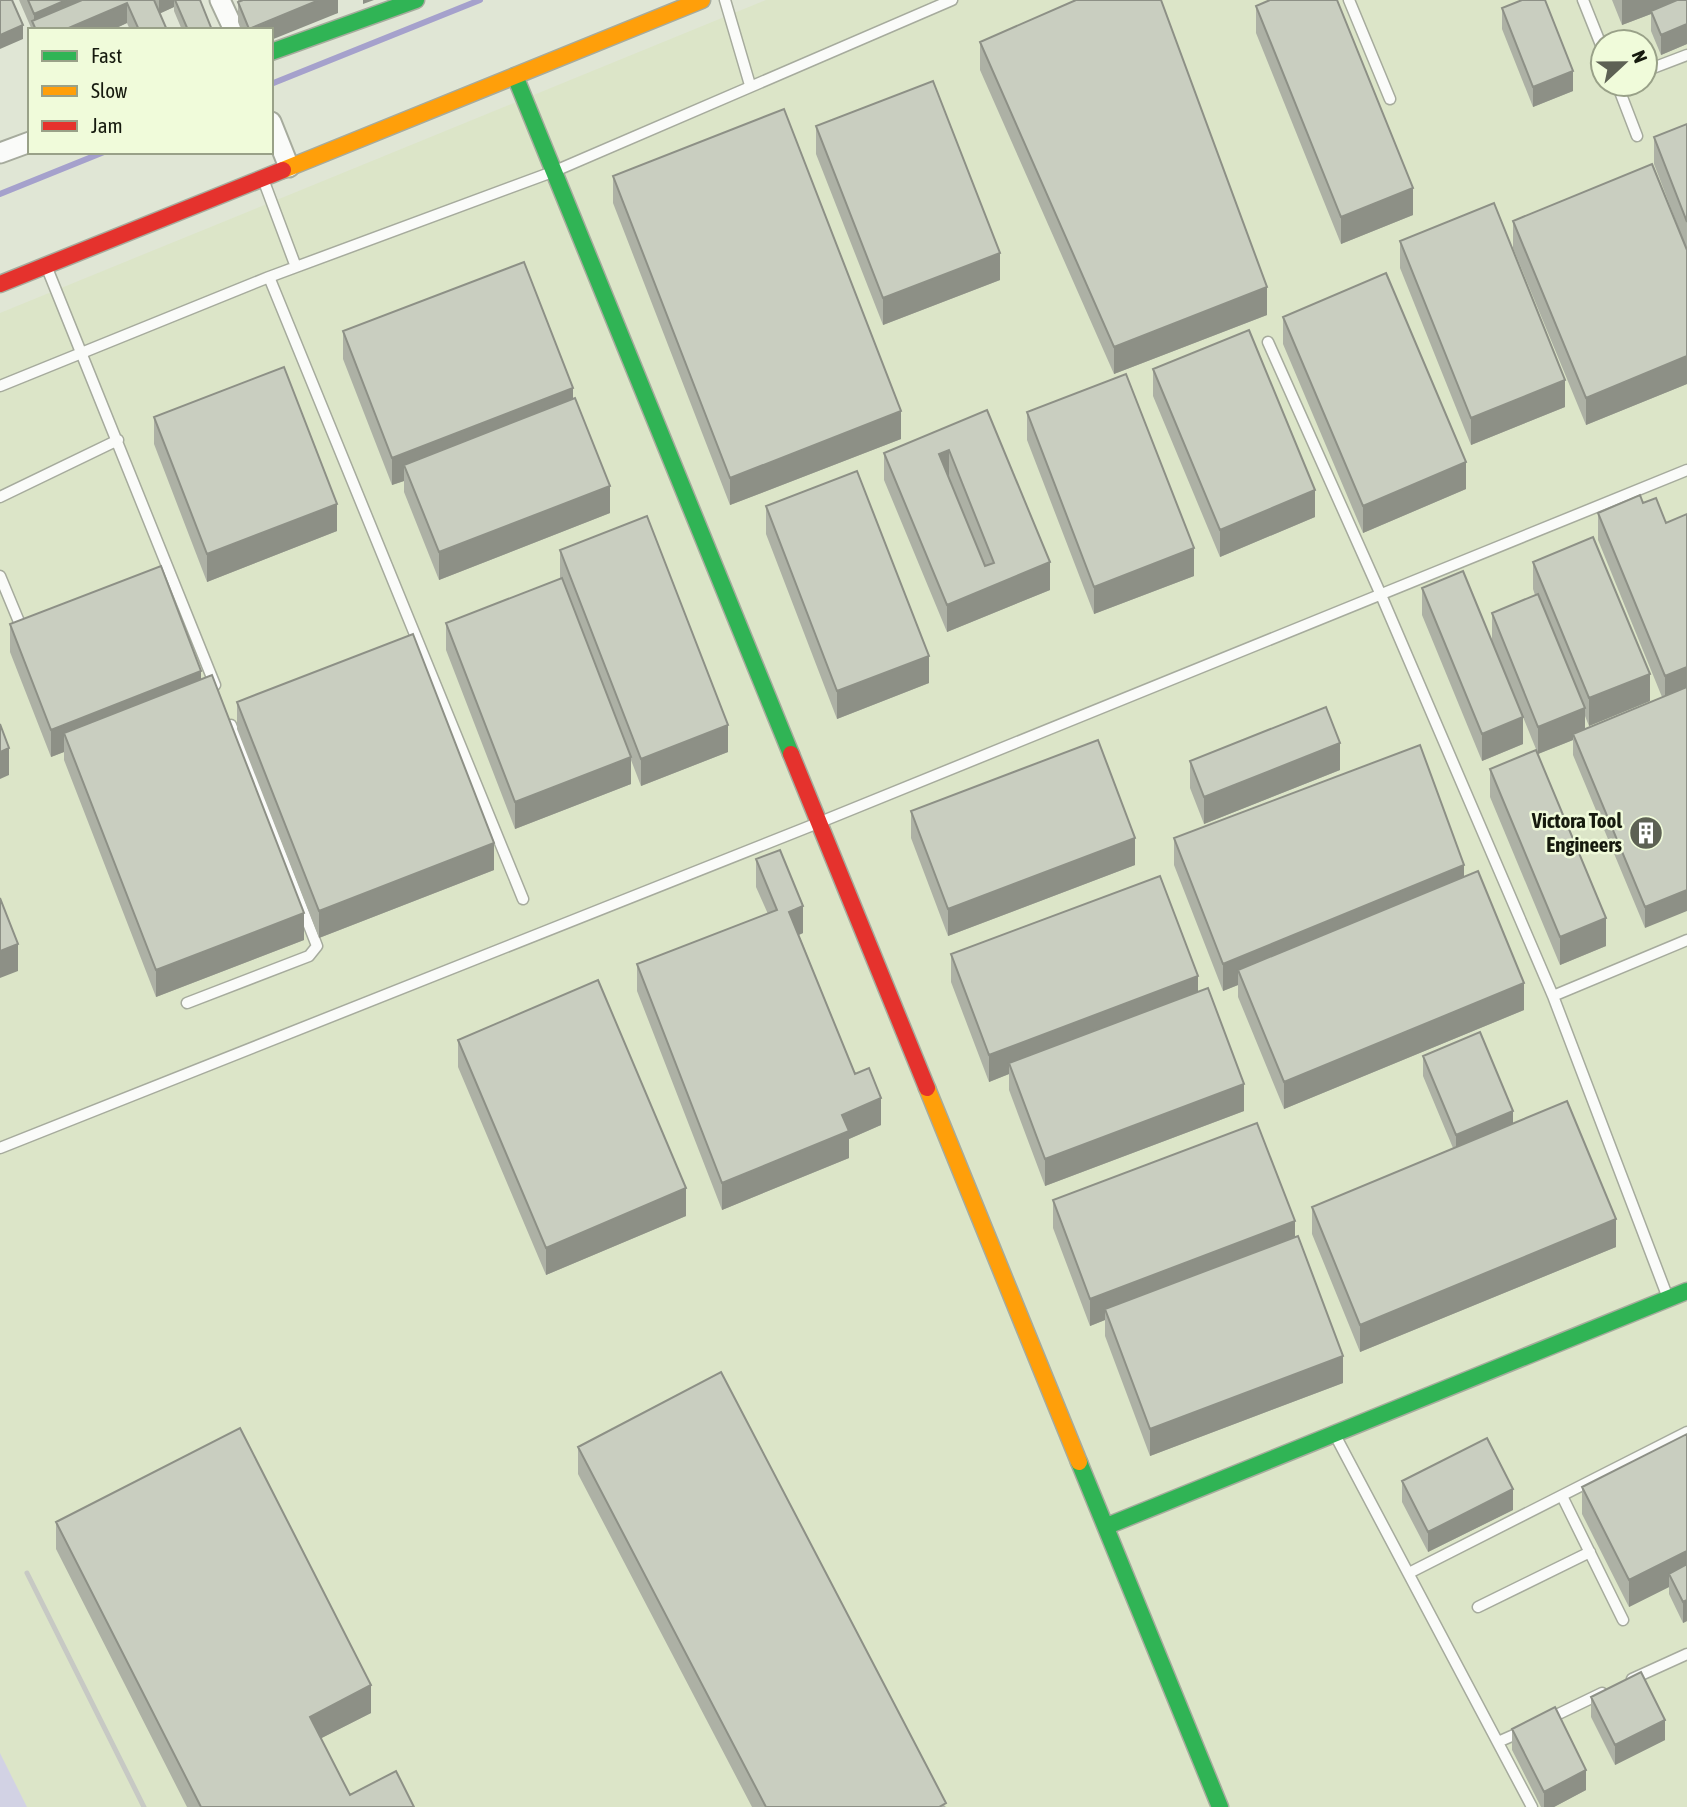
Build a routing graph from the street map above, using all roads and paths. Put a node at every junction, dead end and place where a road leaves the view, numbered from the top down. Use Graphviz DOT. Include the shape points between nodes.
graph roads {
  1 [pos="220,0"];
  2 [pos="416,0"];
  3 [pos="702,0"];
  4 [pos="725,0"];
  5 [pos="952,0"];
  6 [pos="1349,0"];
  7 [pos="1583,0"];
  8 [pos="233,28"];
  9 [pos="1594,28"];
  10 [pos="273,51"];
  11 [pos="1687,55"];
  12 [pos="1659,66"];
  13 [pos="515,76"];
  14 [pos="750,85"];
  15 [pos="1622,98"];
  16 [pos="1390,99"];
  17 [pos="273,127"];
  18 [pos="1637,136"];
  19 [pos="28,143"];
  20 [pos="0,153"];
  21 [pos="289,167"];
  22 [pos="555,171"];
  23 [pos="263,178"];
  24 [pos="46,266"];
  25 [pos="296,267"];
  26 [pos="269,277"];
  27 [pos="0,284"];
  28 [pos="1268,342"];
  29 [pos="83,352"];
  30 [pos="0,386"];
  31 [pos="118,440"];
  32 [pos="1687,470"];
  33 [pos="0,497"];
  34 [pos="0,576"];
  35 [pos="1381,595"];
  36 [pos="22,629"];
  37 [pos="220,696"];
  38 [pos="225,709"];
  39 [pos="818,823"];
  40 [pos="523,900"];
  41 [pos="1687,940"];
  42 [pos="1553,996"];
  43 [pos="187,1003"];
  44 [pos="0,1148"];
  45 [pos="1687,1291"];
  46 [pos="1668,1299"];
  47 [pos="1687,1433"];
  48 [pos="1335,1434"];
  49 [pos="1562,1496"];
  50 [pos="1107,1525"];
  51 [pos="1590,1552"];
  52 [pos="1409,1573"];
  53 [pos="1478,1607"];
  54 [pos="1623,1620"];
  55 [pos="1687,1654"];
  56 [pos="1624,1683"];
  57 [pos="1612,1689"];
  58 [pos="1499,1742"];
  59 [pos="1220,1807"];
  60 [pos="1532,1807"];
  1 -- 8 [label="street"];
  2 -- 10 [label="street"];
  3 -- 13 [label="street"];
  4 -- 14 [label="lane"];
  5 -- 14 [label="lane"];
  6 -- 16 [label="lane"];
  7 -- 9 [label="lane"];
  11 -- 12 [label="lane"];
  13 -- 21 [label="street"];
  13 -- 22 [label="street"];
  14 -- 22 [label="lane"];
  15 -- 18 [label="lane"];
  17 -- 21 [label="street"];
  19 -- 20 [label="street"];
  21 -- 23 [label="street"];
  22 -- 25 [label="lane"];
  22 -- 39 [label="street"];
  23 -- 24 [label="street"];
  23 -- 25 [label="lane"];
  24 -- 27 [label="street"];
  24 -- 29 [label="lane"];
  25 -- 26 [label="lane"];
  26 -- 29 [label="lane"];
  26 -- 40 [label="lane"];
  28 -- 35 [label="lane"];
  29 -- 30 [label="lane"];
  29 -- 31 [label="lane"];
  31 -- 33 [label="lane"];
  31 -- 37 [label="lane"];
  32 -- 35 [label="lane"];
  34 -- 36 [label="lane"];
  35 -- 39 [label="lane"];
  35 -- 42 [label="lane"];
  38 -- 43 [label="lane" via="317,946 309,956"];
  39 -- 44 [label="lane"];
  39 -- 50 [label="street"];
  41 -- 42 [label="lane"];
  42 -- 46 [label="lane"];
  45 -- 46 [label="street"];
  46 -- 48 [label="street"];
  47 -- 49 [label="lane"];
  48 -- 50 [label="street"];
  48 -- 52 [label="lane"];
  49 -- 51 [label="lane"];
  49 -- 52 [label="lane"];
  50 -- 59 [label="street"];
  51 -- 53 [label="lane"];
  51 -- 54 [label="lane"];
  52 -- 58 [label="lane"];
  55 -- 56 [label="lane"];
  57 -- 58 [label="lane"];
  58 -- 60 [label="lane"];
}
